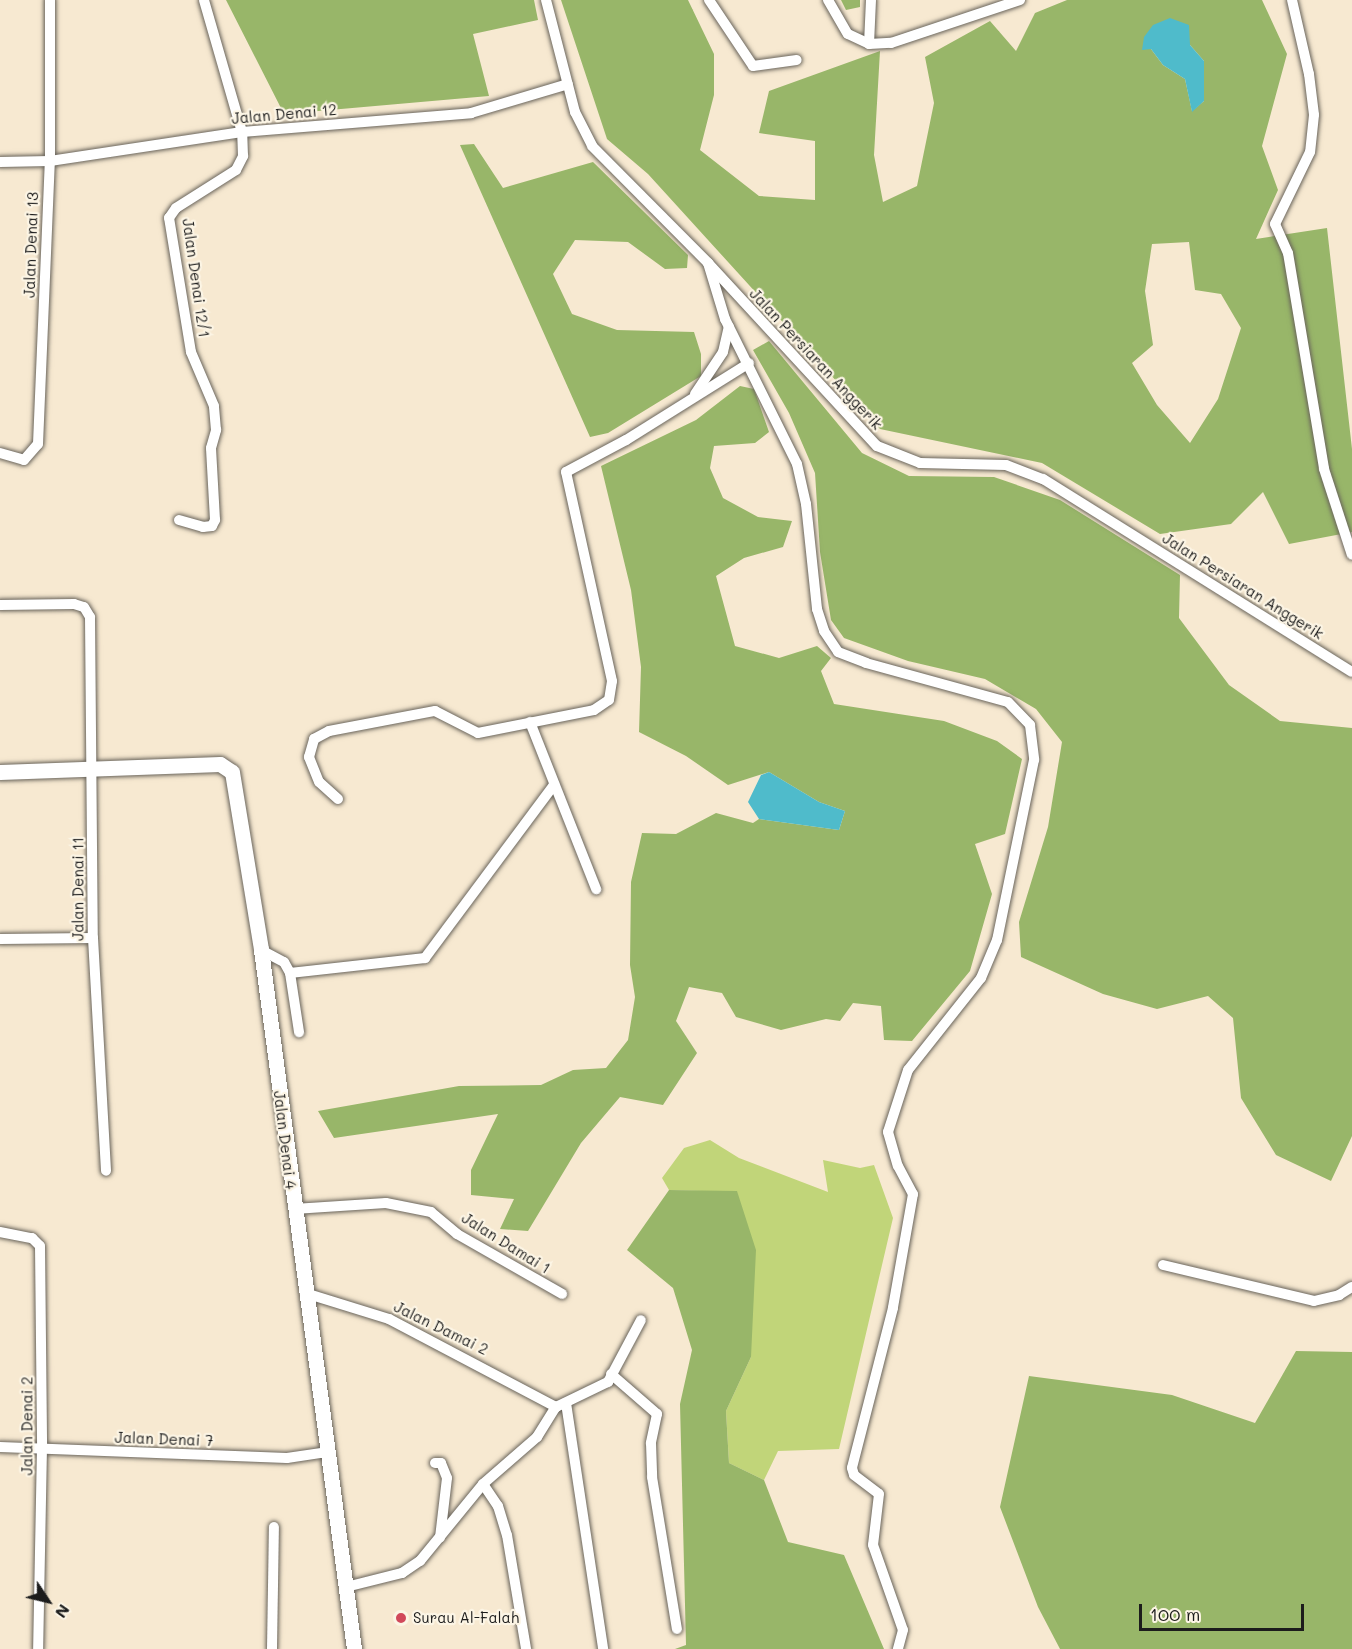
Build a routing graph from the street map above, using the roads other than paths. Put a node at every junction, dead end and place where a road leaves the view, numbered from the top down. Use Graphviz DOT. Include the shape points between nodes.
graph roads {
  1 [pos="50,0"];
  2 [pos="204,0"];
  3 [pos="546,0"];
  4 [pos="709,0"];
  5 [pos="828,0"];
  6 [pos="871,0"];
  7 [pos="1020,0"];
  8 [pos="1292,0"];
  9 [pos="869,45"];
  10 [pos="797,60"];
  11 [pos="568,84"];
  12 [pos="242,132"];
  13 [pos="0,162"];
  14 [pos="50,162"];
  15 [pos="708,263"];
  16 [pos="729,327"];
  17 [pos="749,363"];
  18 [pos="692,399"];
  19 [pos="0,453"];
  20 [pos="179,520"];
  21 [pos="1352,555"];
  22 [pos="0,606"];
  23 [pos="1352,672"];
  24 [pos="530,723"];
  25 [pos="93,771"];
  26 [pos="0,772"];
  27 [pos="554,785"];
  28 [pos="338,799"];
  29 [pos="596,889"];
  30 [pos="93,938"];
  31 [pos="0,939"];
  32 [pos="261,950"];
  33 [pos="291,973"];
  34 [pos="299,1032"];
  35 [pos="106,1171"];
  36 [pos="294,1209"];
  37 [pos="0,1232"];
  38 [pos="1164,1265"];
  39 [pos="1352,1287"];
  40 [pos="305,1293"];
  41 [pos="562,1294"];
  42 [pos="641,1320"];
  43 [pos="611,1374"];
  44 [pos="561,1405"];
  45 [pos="0,1447"];
  46 [pos="42,1447"];
  47 [pos="327,1452"];
  48 [pos="435,1462"];
  49 [pos="483,1484"];
  50 [pos="274,1527"];
  51 [pos="440,1538"];
  52 [pos="346,1587"];
  53 [pos="677,1629"];
  54 [pos="38,1649"];
  55 [pos="272,1649"];
  56 [pos="354,1649"];
  57 [pos="526,1649"];
  58 [pos="603,1649"];
  59 [pos="898,1649"];
  1 -- 14 [label="street, Jalan Denai 13"];
  2 -- 12 [label="street, Jalan Denai 12/1"];
  3 -- 11 [label="street, Jalan Persiaran Anggerik"];
  4 -- 10 [label="street" via="753,66"];
  5 -- 9 [label="street" via="848,34"];
  6 -- 9 [label="street"];
  7 -- 9 [label="street" via="891,43"];
  8 -- 21 [label="street" via="1310,74 1314,115 1310,152 1275,224 1288,253 1324,469"];
  11 -- 12 [label="street, Jalan Denai 12" via="471,113"];
  11 -- 15 [label="street, Jalan Persiaran Anggerik" via="592,146"];
  12 -- 14 [label="street, Jalan Denai 12"];
  12 -- 20 [label="street, Jalan Denai 12/1" via="243,156 236,170 176,208 169,218 191,352 214,406 216,430 211,448 215,520 212,526 203,527"];
  13 -- 14 [label="street, Jalan Denai 12"];
  14 -- 19 [label="street, Jalan Denai 13" via="38,444 24,460"];
  15 -- 16 [label="street"];
  15 -- 23 [label="street, Jalan Persiaran Anggerik" via="877,446 920,463 1006,465 1043,479"];
  16 -- 17 [label="street"];
  16 -- 18 [label="street" via="723,352"];
  17 -- 18 [label="street"];
  17 -- 59 [label="street" via="797,464 806,504 817,609 824,632 838,652 1008,702 1030,725 1034,760 997,940 981,978 908,1070 888,1132 898,1166 913,1194 893,1308 852,1468 879,1494 873,1545 903,1630"];
  18 -- 24 [label="street" via="566,472 612,681 611,695 594,710"];
  22 -- 25 [label="street, Jalan Denai 11" via="84,607 90,617"];
  24 -- 27 [label="street"];
  24 -- 28 [label="street" via="478,733 443,714 427,711 329,731 314,739 309,757 319,782"];
  25 -- 26 [label="street"];
  25 -- 30 [label="street, Jalan Denai 11"];
  25 -- 32 [label="street, Jalan Denai 4" via="228,767 234,779"];
  27 -- 29 [label="street"];
  27 -- 33 [label="street" via="425,958"];
  30 -- 31 [label="street"];
  30 -- 35 [label="street, Jalan Denai 11"];
  32 -- 33 [label="street" via="284,962"];
  32 -- 36 [label="street, Jalan Denai 4"];
  33 -- 34 [label="street"];
  36 -- 40 [label="street, Jalan Denai 4"];
  36 -- 41 [label="street, Jalan Damai 1" via="386,1203 430,1212 457,1234"];
  37 -- 46 [label="street, Jalan Denai 2" via="32,1238 40,1246"];
  38 -- 39 [label="street" via="1314,1300 1339,1295"];
  40 -- 44 [label="street, Jalan Damai 2" via="389,1319"];
  40 -- 47 [label="street, Jalan Denai 4"];
  42 -- 43 [label="street"];
  43 -- 44 [label="street" via="602,1387"];
  43 -- 53 [label="street" via="657,1414 651,1443 652,1478"];
  44 -- 49 [label="street" via="537,1437"];
  44 -- 58 [label="street" via="585,1526"];
  45 -- 46 [label="street, Jalan Denai 7"];
  46 -- 47 [label="street, Jalan Denai 7" via="287,1458"];
  46 -- 54 [label="street, Jalan Denai 2"];
  47 -- 52 [label="street, Jalan Denai 4"];
  48 -- 51 [label="street" via="441,1464 447,1478"];
  49 -- 51 [label="street"];
  49 -- 57 [label="street" via="500,1510"];
  50 -- 55 [label="street"];
  51 -- 52 [label="street" via="420,1561 402,1573"];
  52 -- 56 [label="street, Jalan Denai 4"];
}
